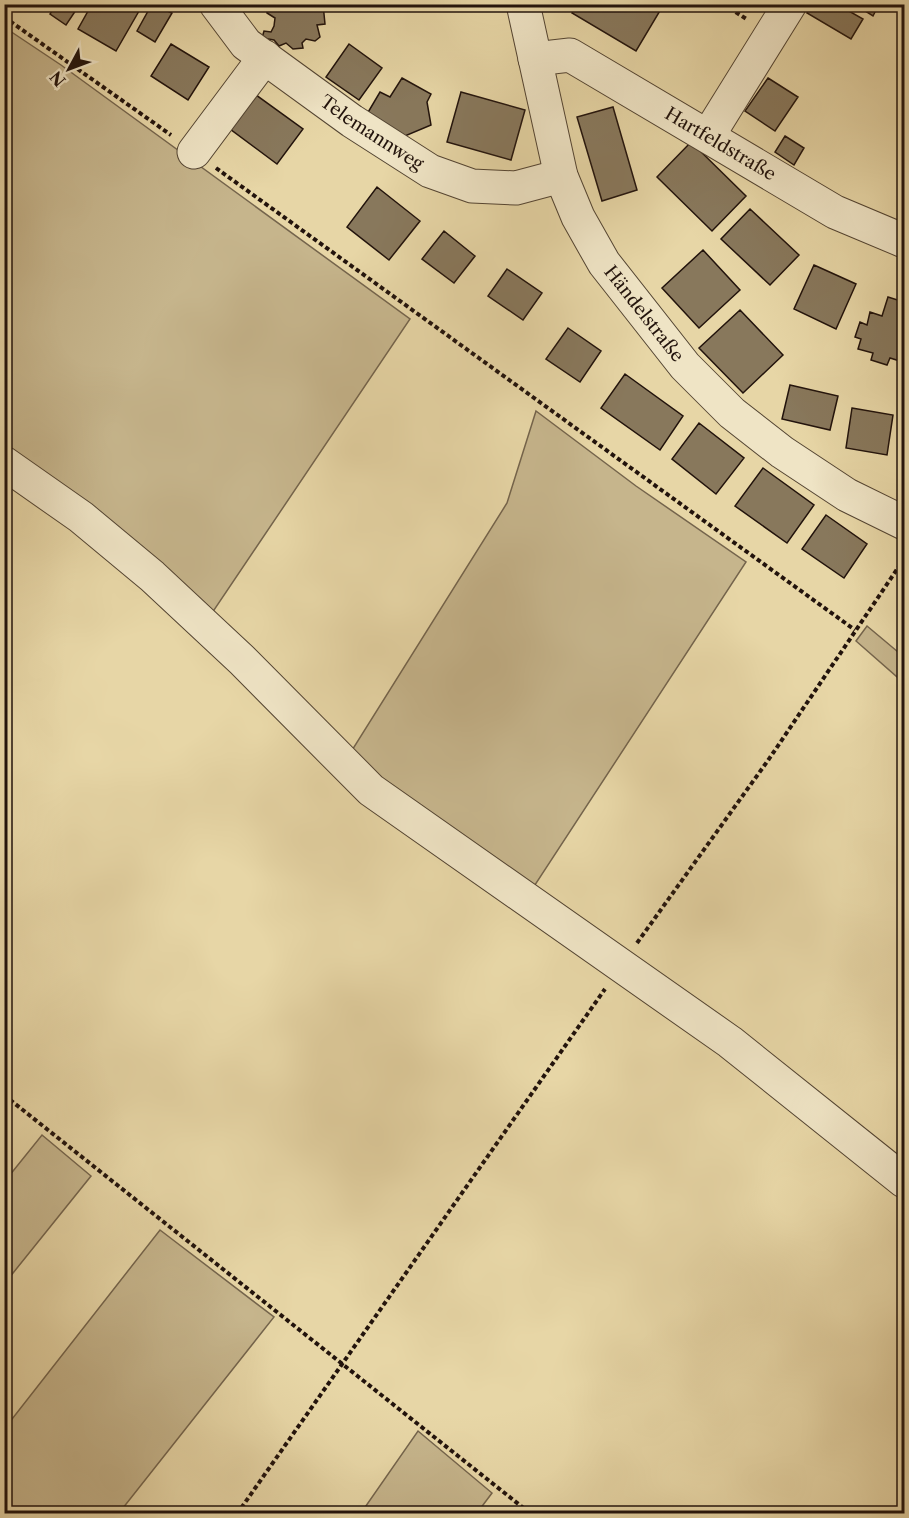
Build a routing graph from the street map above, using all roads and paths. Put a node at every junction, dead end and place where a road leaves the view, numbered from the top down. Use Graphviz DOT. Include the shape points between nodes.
graph roads {
  1 [pos="216,4"];
  2 [pos="523,4"];
  3 [pos="790,4"];
  4 [pos="4,17"];
  5 [pos="265,57"];
  6 [pos="535,59"];
  7 [pos="708,136"];
  8 [pos="194,152"];
  9 [pos="561,176"];
  10 [pos="904,241"];
  11 [pos="4,463"];
  12 [pos="904,523"];
  13 [pos="855,630"];
  14 [pos="4,1095"];
  15 [pos="904,1181"];
  16 [pos="343,1364"];
  17 [pos="237,1514"];
  18 [pos="531,1514"];
  1 -- 5 [label="street, Telemannweg" via="246,44"];
  2 -- 6 [label="street, Händelstraße"];
  3 -- 7 [label="street"];
  4 -- 8 [label="path"];
  5 -- 8 [label="street"];
  5 -- 9 [label="street, Telemannweg" via="352,121 430,171 472,186 516,188"];
  6 -- 7 [label="street, Hartfeldstraße" via="570,55"];
  6 -- 9 [label="street, Händelstraße"];
  7 -- 10 [label="street, Hartfeldstraße" via="835,212"];
  8 -- 13 [label="path"];
  9 -- 12 [label="street, Händelstraße" via="604,263 678,357 716,397 782,452 847,495"];
  11 -- 15 [label="street" via="81,517 152,576 371,790 730,1042"];
  14 -- 16 [label="path"];
  16 -- 17 [label="path"];
  16 -- 18 [label="path"];
}
